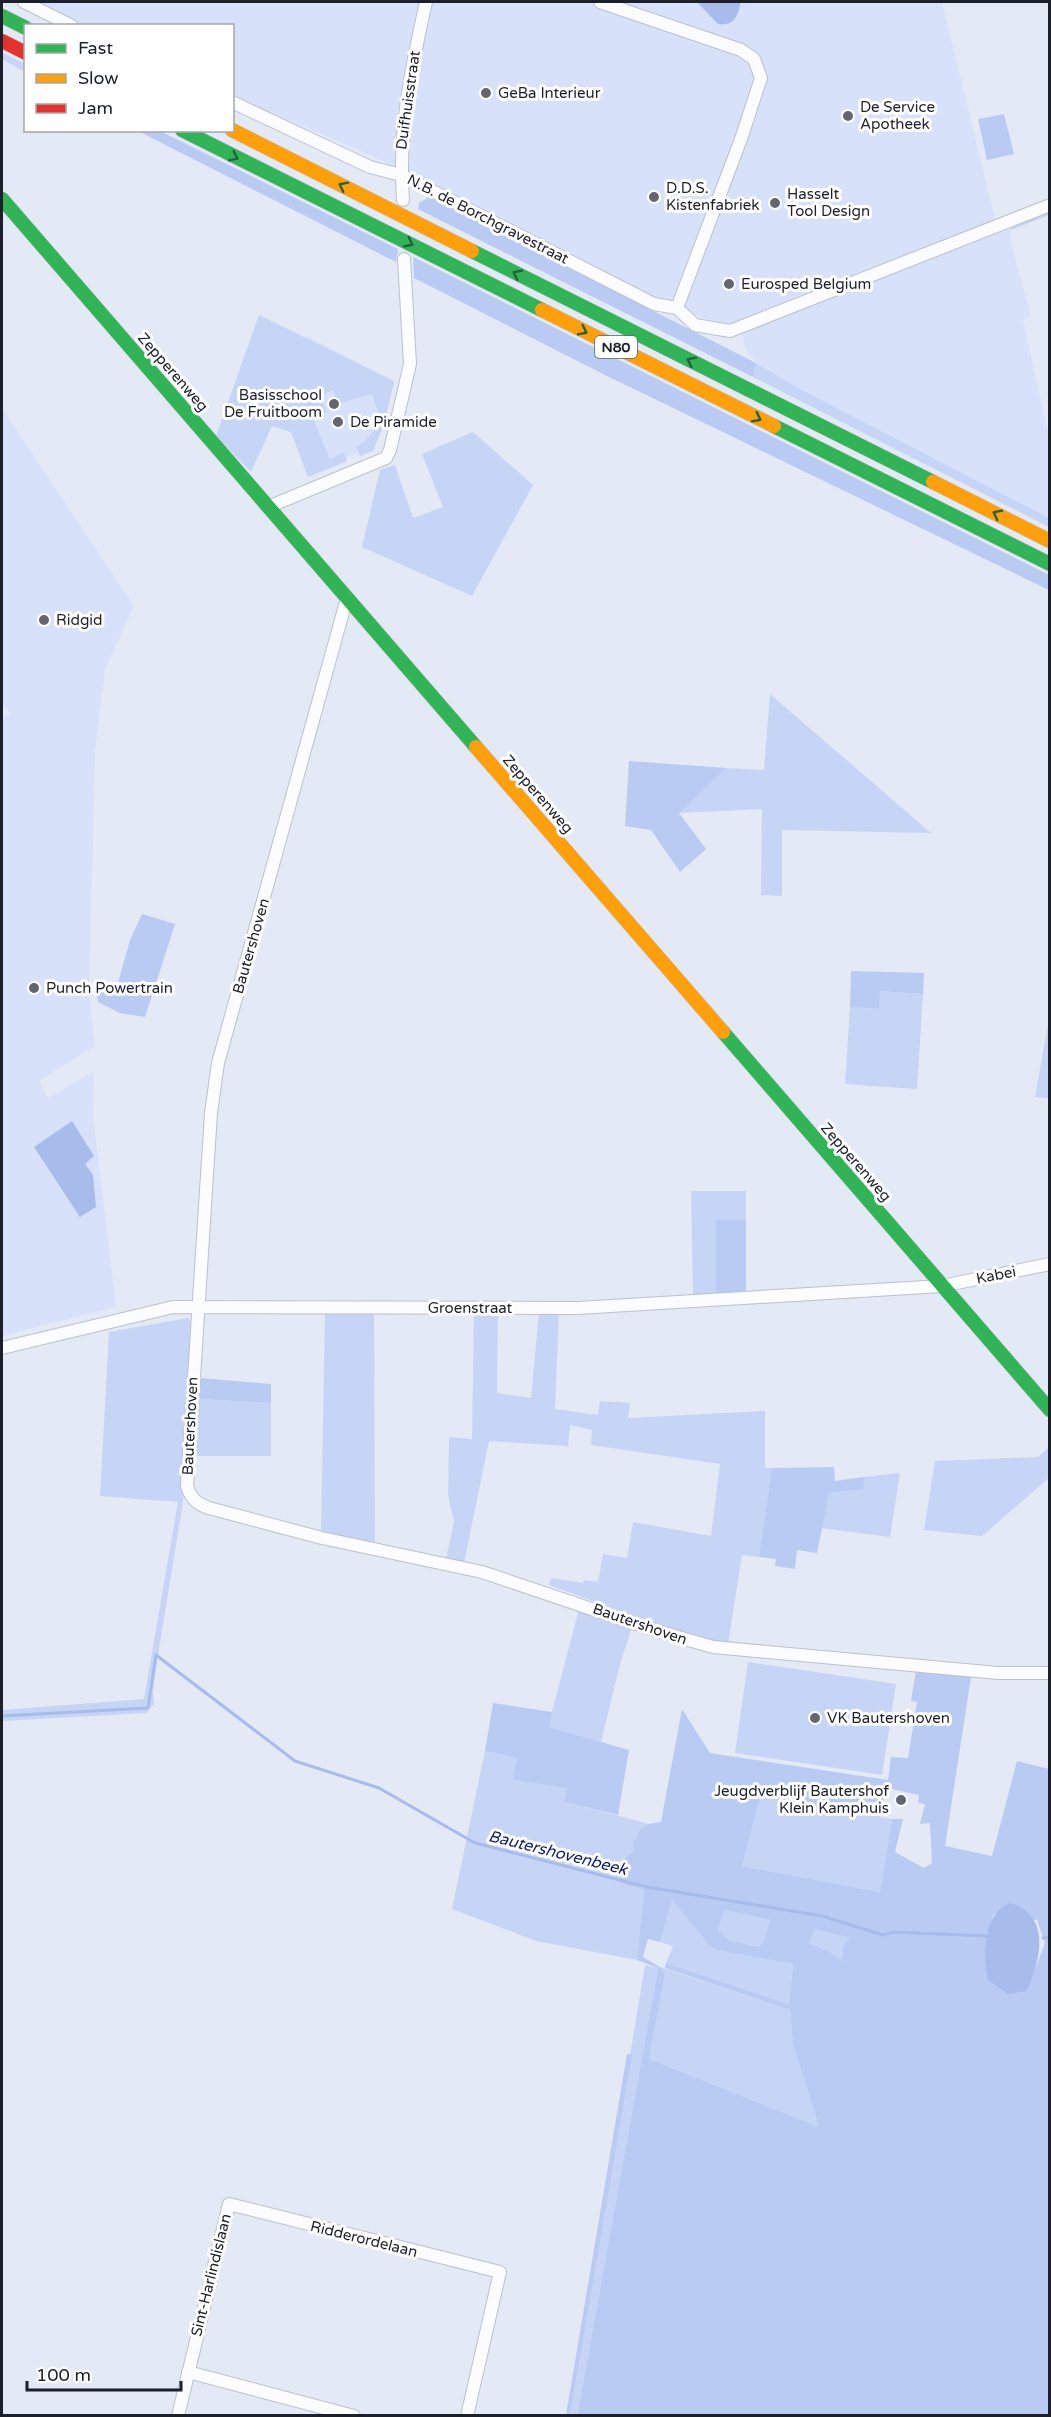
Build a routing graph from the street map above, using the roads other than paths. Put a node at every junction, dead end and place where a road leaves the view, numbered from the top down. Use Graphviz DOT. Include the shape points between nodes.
graph roads {
  1 [pos="24,2"];
  2 [pos="426,2"];
  3 [pos="600,2"];
  4 [pos="2,16"];
  5 [pos="68,24"];
  6 [pos="24,27"];
  7 [pos="2,40"];
  8 [pos="24,51"];
  9 [pos="234,103"];
  10 [pos="234,131"];
  11 [pos="186,132"];
  12 [pos="401,175"];
  13 [pos="2,199"];
  14 [pos="403,200"];
  15 [pos="1050,205"];
  16 [pos="404,259"];
  17 [pos="676,308"];
  18 [pos="268,507"];
  19 [pos="1050,541"];
  20 [pos="1050,564"];
  21 [pos="347,598"];
  22 [pos="1050,1264"];
  23 [pos="942,1287"];
  24 [pos="200,1307"];
  25 [pos="2,1348"];
  26 [pos="1050,1410"];
  27 [pos="1050,1673"];
  28 [pos="228,2205"];
  29 [pos="188,2372"];
  30 [pos="178,2415"];
  31 [pos="354,2415"];
  32 [pos="467,2415"];
  1 -- 5 [label="street"];
  2 -- 12 [label="street, Duifhuisstraat" via="405,101"];
  3 -- 17 [label="street" via="741,50 754,59 761,78"];
  4 -- 6 [label="main road"];
  7 -- 8 [label="main road"];
  9 -- 12 [label="street, N.B. de Borchgravestraat" via="370,167"];
  19 -- 10 [label="main road, N80, one-way"];
  11 -- 20 [label="main road, N80, one-way"];
  12 -- 14 [label="street, Duifhuisstraat"];
  12 -- 17 [label="street, N.B. de Borchgravestraat" via="654,304"];
  13 -- 18 [label="main road, Zepperenweg"];
  15 -- 17 [label="street, N.B. de Borchgravestraat" via="730,331 695,325"];
  16 -- 18 [label="street" via="410,364 386,458"];
  18 -- 21 [label="main road, Zepperenweg"];
  21 -- 23 [label="main road, Zepperenweg"];
  21 -- 24 [label="street, Bautershoven" via="218,1063 211,1113"];
  22 -- 23 [label="street, Kabei"];
  23 -- 24 [label="street, Groenstraat" via="578,1308"];
  23 -- 26 [label="main road, Zepperenweg"];
  24 -- 25 [label="street, Groenstraat" via="173,1307"];
  24 -- 27 [label="street, Bautershoven" via="187,1486 189,1495 199,1504 322,1538 482,1572 713,1647 998,1673"];
  28 -- 29 [label="street, Sint-Harlindislaan"];
  28 -- 32 [label="street, Ridderordelaan" via="500,2272"];
  29 -- 30 [label="street, Sint-Harlindislaan"];
  29 -- 31 [label="street"];
}
